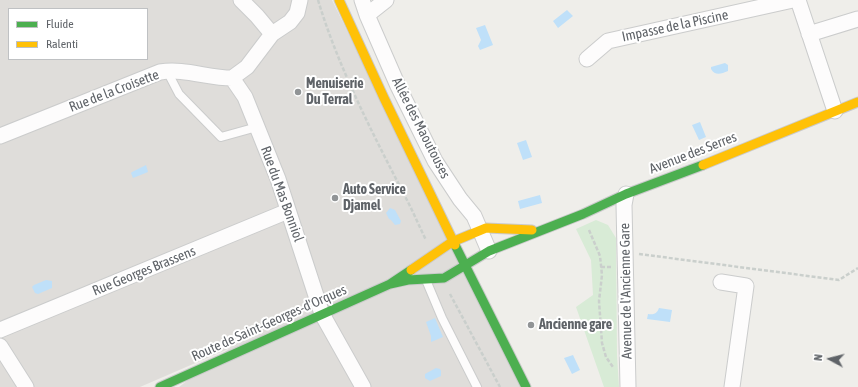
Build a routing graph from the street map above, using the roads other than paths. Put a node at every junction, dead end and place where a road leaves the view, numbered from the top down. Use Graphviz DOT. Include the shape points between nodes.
graph roads {
  1 [pos="242,0"];
  2 [pos="300,0"];
  3 [pos="339,0"];
  4 [pos="362,0"];
  5 [pos="386,0"];
  6 [pos="793,0"];
  7 [pos="798,0"];
  8 [pos="367,15"];
  9 [pos="858,19"];
  10 [pos="272,34"];
  11 [pos="809,34"];
  12 [pos="588,59"];
  13 [pos="168,71"];
  14 [pos="232,78"];
  15 [pos="858,102"];
  16 [pos="836,111"];
  17 [pos="257,127"];
  18 [pos="0,136"];
  19 [pos="626,194"];
  20 [pos="288,211"];
  21 [pos="480,230"];
  22 [pos="539,230"];
  23 [pos="452,242"];
  24 [pos="490,251"];
  25 [pos="465,266"];
  26 [pos="426,279"];
  27 [pos="721,282"];
  28 [pos="390,284"];
  29 [pos="322,314"];
  30 [pos="0,330"];
  31 [pos="0,346"];
  32 [pos="26,387"];
  33 [pos="160,387"];
  34 [pos="363,387"];
  35 [pos="478,387"];
  36 [pos="526,387"];
  37 [pos="628,387"];
  38 [pos="732,387"];
  1 -- 10 [label="street"];
  2 -- 10 [label="street" via="297,13 290,22"];
  3 -- 23 [label="street" via="374,80"];
  4 -- 8 [label="street, Allée des Maoutouses"];
  5 -- 8 [label="street"];
  6 -- 12 [label="street, Impasse de la Piscine" via="608,41"];
  7 -- 11 [label="street"];
  8 -- 21 [label="street, Allée des Maoutouses" via="435,161 474,216"];
  9 -- 11 [label="street"];
  10 -- 14 [label="street" via="247,67"];
  11 -- 16 [label="street"];
  13 -- 14 [label="street, Rue de la Croisette"];
  13 -- 17 [label="lane" via="178,94 221,137"];
  13 -- 18 [label="street, Rue de la Croisette"];
  14 -- 17 [label="street, Rue du Mas Bonniol" via="245,97"];
  15 -- 16 [label="street, Avenue des Serres"];
  16 -- 19 [label="street, Avenue des Serres"];
  17 -- 20 [label="street, Rue du Mas Bonniol"];
  19 -- 22 [label="street, Avenue des Serres" via="583,214"];
  19 -- 37 [label="street, Avenue de l'Ancienne Gare" via="624,205"];
  20 -- 29 [label="street, Rue du Mas Bonniol"];
  20 -- 30 [label="street, Rue Georges Brassens"];
  21 -- 22 [label="street, Avenue des Serres"];
  21 -- 23 [label="street, Avenue des Serres"];
  21 -- 24 [label="street, Allée des Maoutouses"];
  22 -- 24 [label="street, Avenue des Serres"];
  23 -- 25 [label="street"];
  23 -- 28 [label="street, Route de Saint-Georges-d'Orques"];
  24 -- 25 [label="street, Avenue des Serres"];
  25 -- 26 [label="street, Route de Saint-Georges-d'Orques" via="444,278"];
  25 -- 36 [label="street"];
  26 -- 28 [label="street, Route de Saint-Georges-d'Orques"];
  26 -- 35 [label="lane" via="442,318"];
  27 -- 38 [label="street" via="746,286"];
  28 -- 29 [label="street, Route de Saint-Georges-d'Orques"];
  29 -- 33 [label="street, Route de Saint-Georges-d'Orques"];
  29 -- 34 [label="street, Rue du Mas Bonniol"];
  31 -- 32 [label="street"];
}
